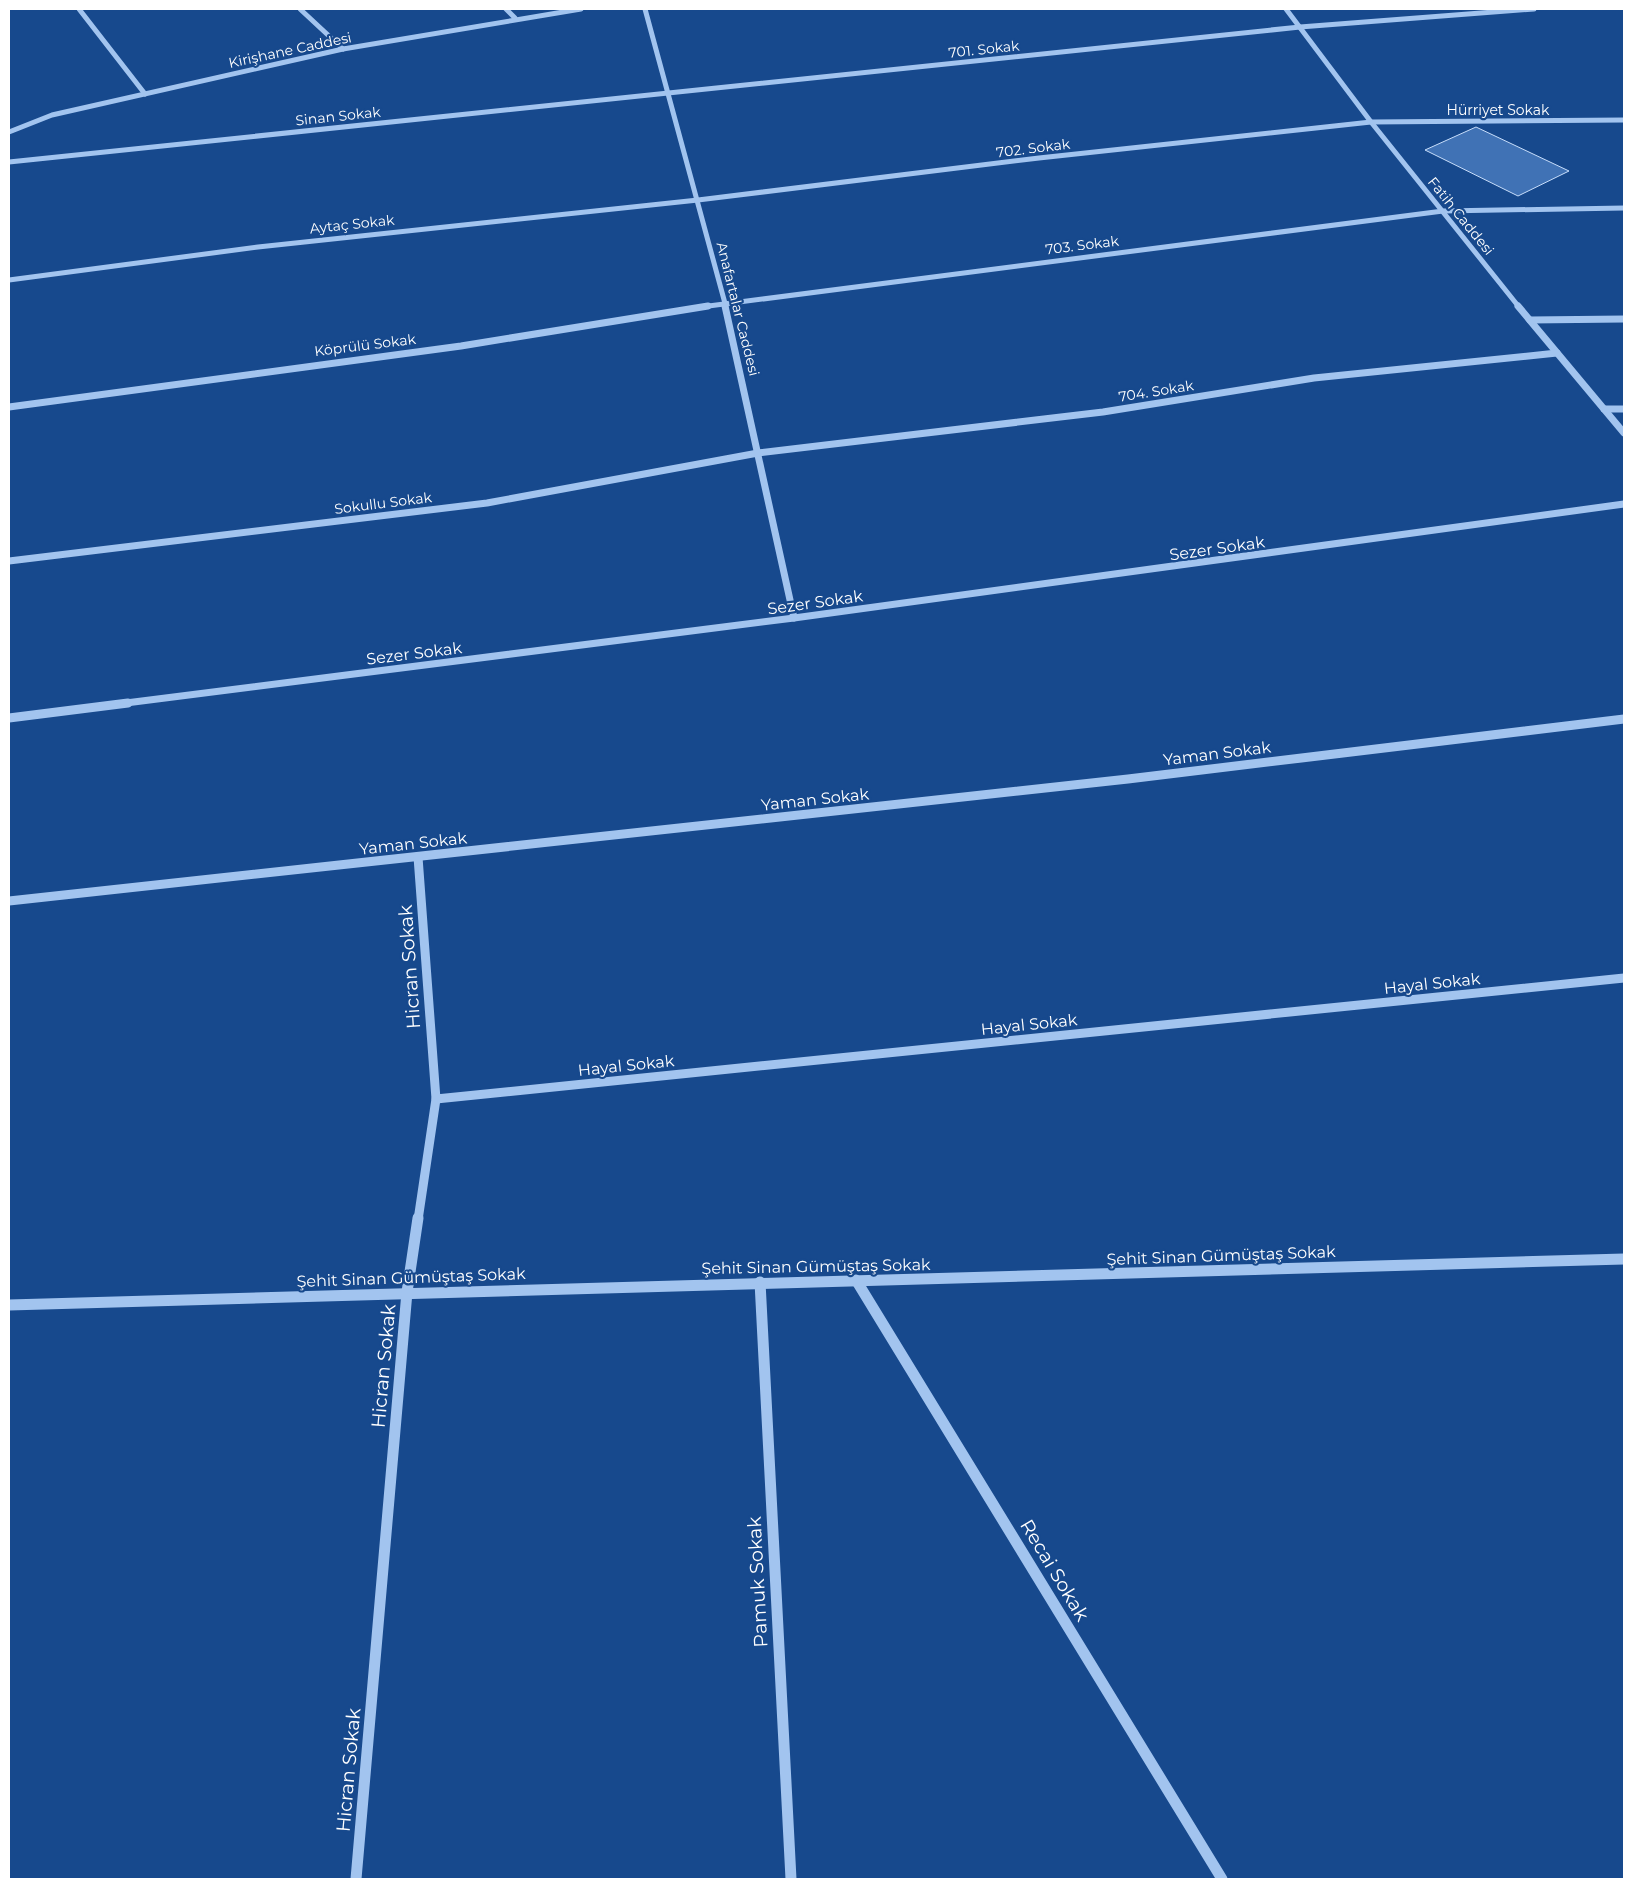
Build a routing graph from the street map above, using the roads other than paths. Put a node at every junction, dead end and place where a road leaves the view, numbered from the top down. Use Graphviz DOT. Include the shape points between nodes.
graph roads {
  1 [pos="79,9"];
  2 [pos="300,9"];
  3 [pos="506,9"];
  4 [pos="581,9"];
  5 [pos="645,9"];
  6 [pos="1286,9"];
  7 [pos="1534,9"];
  8 [pos="514,18"];
  9 [pos="1300,27"];
  10 [pos="343,49"];
  11 [pos="669,92"];
  12 [pos="145,94"];
  13 [pos="1624,120"];
  14 [pos="1371,122"];
  15 [pos="9,132"];
  16 [pos="9,162"];
  17 [pos="698,200"];
  18 [pos="1624,208"];
  19 [pos="1444,211"];
  20 [pos="9,280"];
  21 [pos="724,304"];
  22 [pos="1530,320"];
  23 [pos="1624,320"];
  24 [pos="1558,353"];
  25 [pos="9,407"];
  26 [pos="1604,409"];
  27 [pos="1624,409"];
  28 [pos="1624,433"];
  29 [pos="758,453"];
  30 [pos="1624,504"];
  31 [pos="9,561"];
  32 [pos="794,618"];
  33 [pos="9,718"];
  34 [pos="1624,719"];
  35 [pos="418,858"];
  36 [pos="9,901"];
  37 [pos="1624,978"];
  38 [pos="436,1099"];
  39 [pos="1624,1259"];
  40 [pos="856,1280"];
  41 [pos="760,1282"];
  42 [pos="407,1292"];
  43 [pos="9,1305"];
  44 [pos="356,1879"];
  45 [pos="791,1879"];
  46 [pos="1222,1879"];
  1 -- 12 [label="street"];
  2 -- 10 [label="street"];
  3 -- 8 [label="street"];
  4 -- 8 [label="street, Kirişhane Caddesi"];
  5 -- 11 [label="street, Anafartalar Caddesi"];
  6 -- 9 [label="street, Fatih Caddesi"];
  7 -- 9 [label="street, 701. Sokak"];
  8 -- 10 [label="street, Kirişhane Caddesi"];
  9 -- 11 [label="street, 701. Sokak"];
  9 -- 14 [label="street, Fatih Caddesi"];
  10 -- 12 [label="street, Kirişhane Caddesi"];
  11 -- 16 [label="street, Sinan Sokak"];
  11 -- 17 [label="street, Anafartalar Caddesi"];
  12 -- 15 [label="street, Kirişhane Caddesi" via="52,115"];
  13 -- 14 [label="street, Hürriyet Sokak"];
  14 -- 17 [label="street, 702. Sokak" via="1029,159"];
  14 -- 19 [label="street, Fatih Caddesi"];
  17 -- 20 [label="street, Aytaç Sokak" via="258,247"];
  17 -- 21 [label="street, Anafartalar Caddesi"];
  18 -- 19 [label="street, 703. Sokak"];
  19 -- 21 [label="street, 703. Sokak"];
  19 -- 22 [label="street, Fatih Caddesi"];
  21 -- 25 [label="street, Köprülü Sokak" via="461,346"];
  21 -- 29 [label="street, Anafartalar Caddesi"];
  22 -- 23 [label="street"];
  22 -- 24 [label="street, Fatih Caddesi"];
  24 -- 26 [label="street, Fatih Caddesi"];
  24 -- 29 [label="street, 704. Sokak" via="1314,378 1103,412"];
  26 -- 27 [label="street"];
  26 -- 28 [label="street, Fatih Caddesi"];
  29 -- 31 [label="street, Sokullu Sokak" via="486,503"];
  29 -- 32 [label="street, Anafartalar Caddesi"];
  30 -- 32 [label="street, Sezer Sokak"];
  32 -- 33 [label="street, Sezer Sokak"];
  34 -- 35 [label="street, Yaman Sokak" via="1128,779"];
  35 -- 36 [label="street, Yaman Sokak"];
  35 -- 38 [label="street, Hicran Sokak"];
  37 -- 38 [label="street, Hayal Sokak"];
  38 -- 42 [label="street, Hicran Sokak"];
  39 -- 40 [label="street, Şehit Sinan Gümüştaş Sokak"];
  40 -- 41 [label="street, Şehit Sinan Gümüştaş Sokak"];
  40 -- 46 [label="street, Recai Sokak"];
  41 -- 42 [label="street, Şehit Sinan Gümüştaş Sokak"];
  41 -- 45 [label="street, Pamuk Sokak"];
  42 -- 43 [label="street, Şehit Sinan Gümüştaş Sokak"];
  42 -- 44 [label="street, Hicran Sokak"];
}
